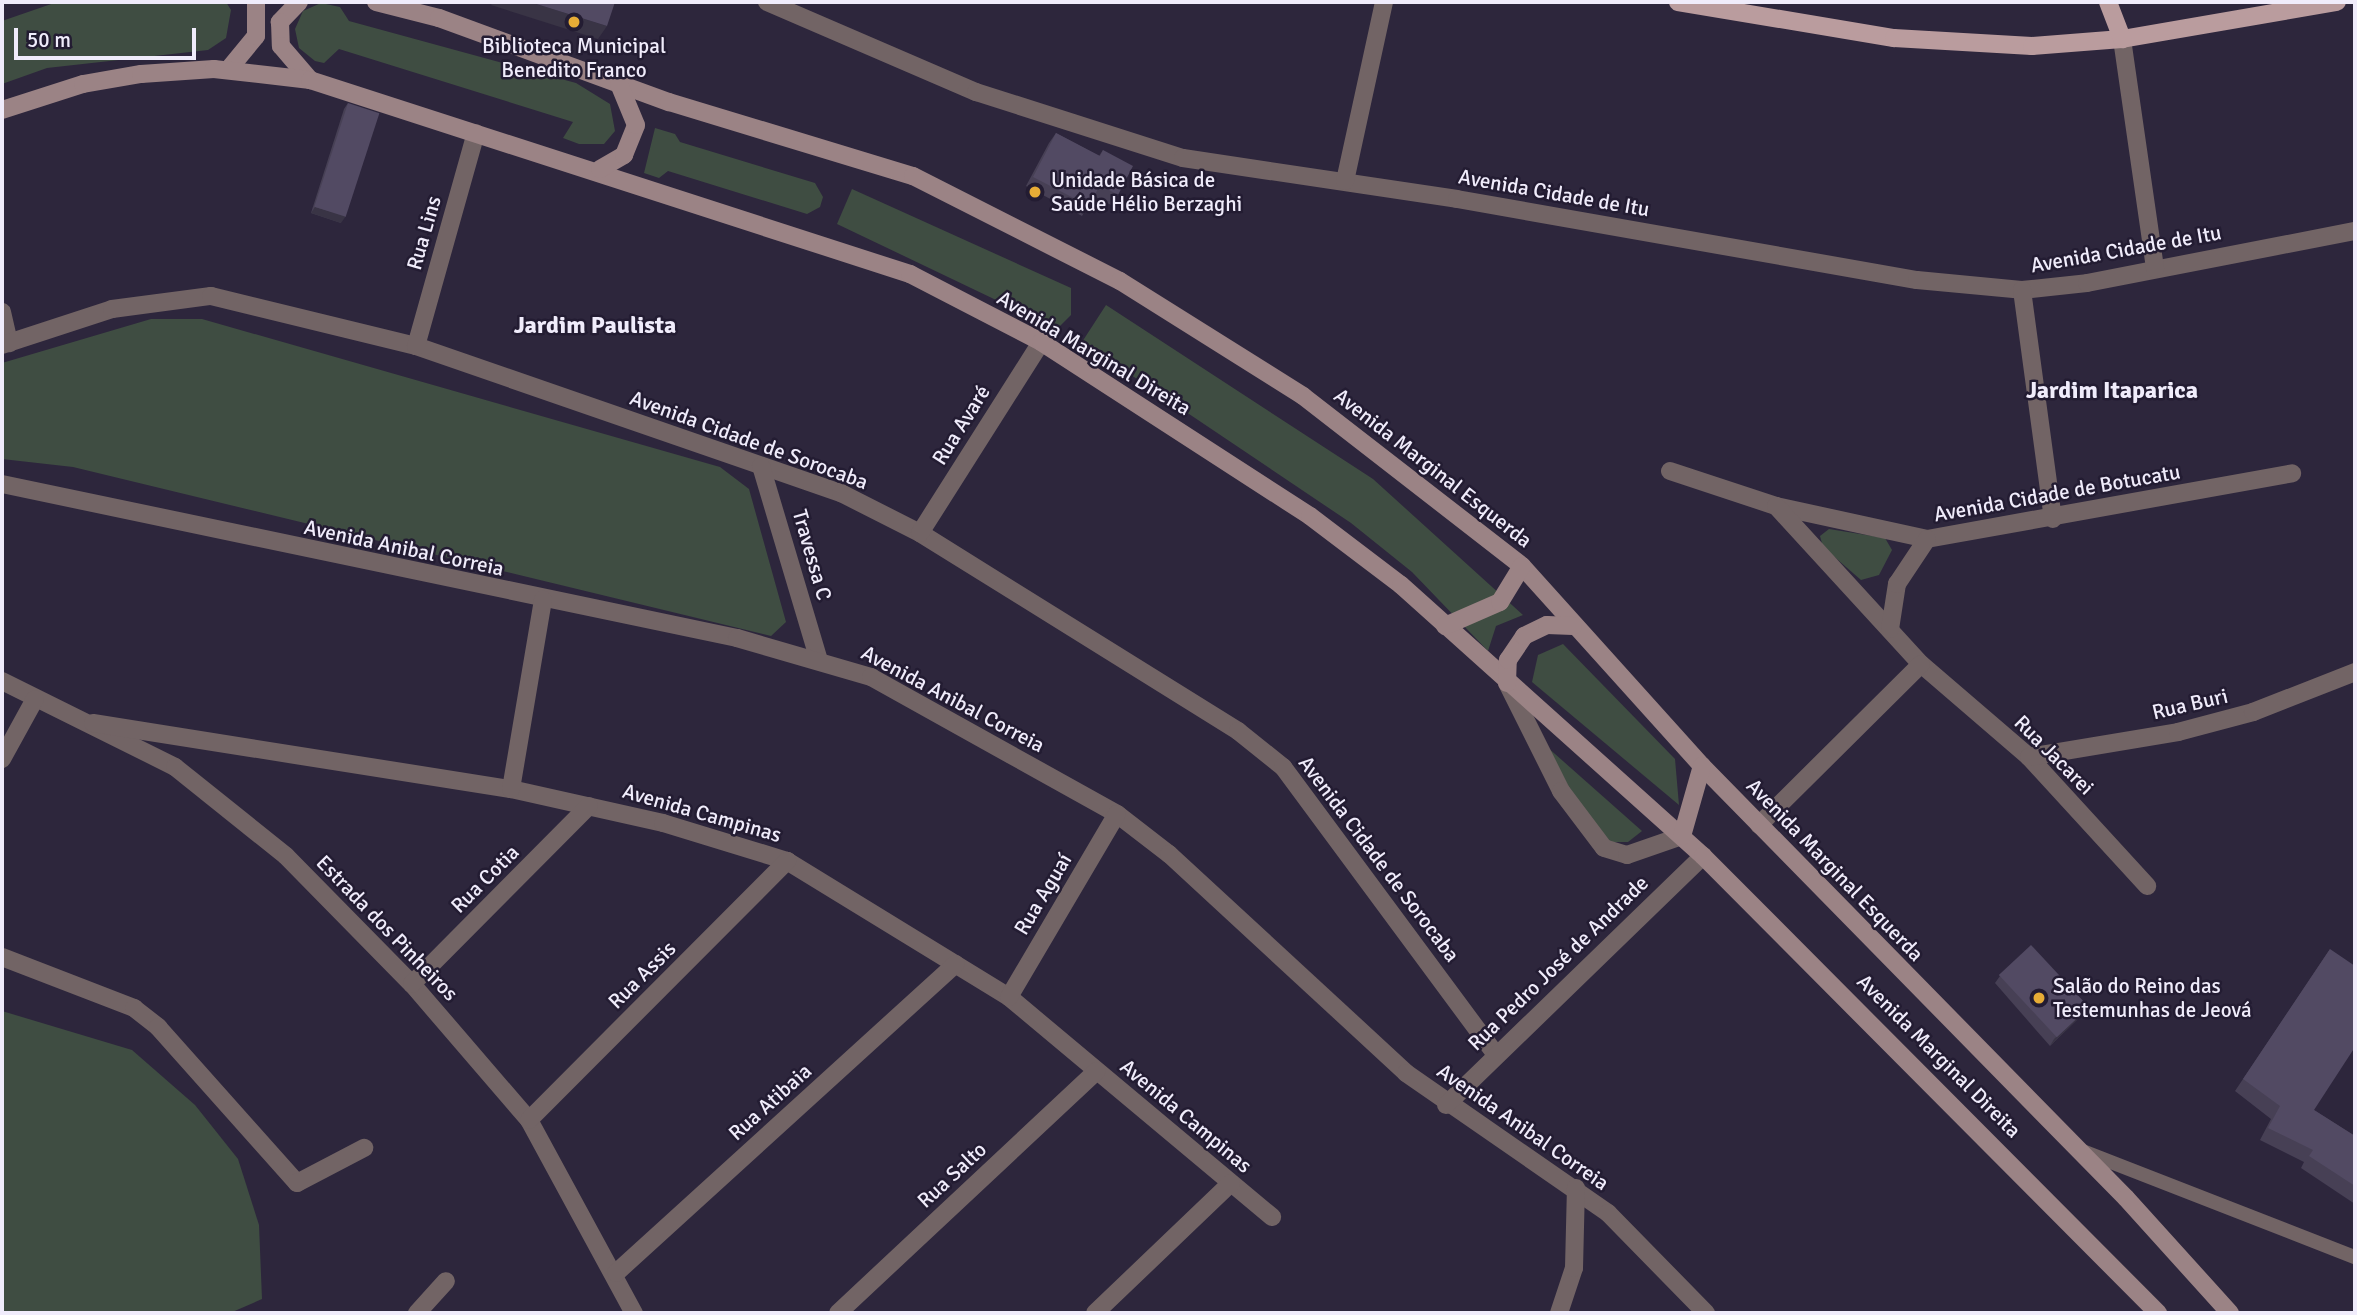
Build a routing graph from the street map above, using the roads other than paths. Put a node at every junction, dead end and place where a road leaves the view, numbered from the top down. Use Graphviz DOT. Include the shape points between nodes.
graph roads {
  1 [pos="256,2"];
  2 [pos="299,2"];
  3 [pos="767,2"];
  4 [pos="1384,2"];
  5 [pos="1678,2"];
  6 [pos="2108,2"];
  7 [pos="2337,2"];
  8 [pos="385,3"];
  9 [pos="437,10"];
  10 [pos="2122,39"];
  11 [pos="228,70"];
  12 [pos="310,80"];
  13 [pos="619,83"];
  14 [pos="2,110"];
  15 [pos="476,134"];
  16 [pos="600,169"];
  17 [pos="1345,181"];
  18 [pos="2355,231"];
  19 [pos="2155,269"];
  20 [pos="2022,290"];
  21 [pos="2,313"];
  22 [pos="1041,342"];
  23 [pos="5,344"];
  24 [pos="416,346"];
  25 [pos="761,466"];
  26 [pos="1670,471"];
  27 [pos="2292,473"];
  28 [pos="2,484"];
  29 [pos="1776,506"];
  30 [pos="2053,519"];
  31 [pos="920,533"];
  32 [pos="1927,539"];
  33 [pos="1522,566"];
  34 [pos="543,600"];
  35 [pos="1446,626"];
  36 [pos="1573,626"];
  37 [pos="1890,629"];
  38 [pos="818,657"];
  39 [pos="1921,664"];
  40 [pos="2355,672"];
  41 [pos="2,681"];
  42 [pos="1507,683"];
  43 [pos="35,699"];
  44 [pos="93,723"];
  45 [pos="2029,757"];
  46 [pos="2,759"];
  47 [pos="1702,766"];
  48 [pos="511,789"];
  49 [pos="589,806"];
  50 [pos="1117,814"];
  51 [pos="1759,825"];
  52 [pos="1682,836"];
  53 [pos="1703,856"];
  54 [pos="787,862"];
  55 [pos="2147,886"];
  56 [pos="2,957"];
  57 [pos="955,964"];
  58 [pos="412,984"];
  59 [pos="1009,997"];
  60 [pos="1495,1054"];
  61 [pos="1097,1071"];
  62 [pos="1446,1105"];
  63 [pos="529,1120"];
  64 [pos="2073,1146"];
  65 [pos="364,1147"];
  66 [pos="1231,1183"];
  67 [pos="1576,1188"];
  68 [pos="1272,1217"];
  69 [pos="2355,1258"];
  70 [pos="616,1273"];
  71 [pos="446,1281"];
  72 [pos="417,1313"];
  73 [pos="634,1313"];
  74 [pos="838,1313"];
  75 [pos="1095,1313"];
  76 [pos="1559,1313"];
  77 [pos="1706,1313"];
  78 [pos="2158,1313"];
  79 [pos="2230,1313"];
  1 -- 11 [label="main road" via="256,36"];
  2 -- 12 [label="main road" via="280,22 281,46"];
  3 -- 17 [label="street, Avenida Cidade de Itu" via="976,92 1183,158"];
  4 -- 17 [label="street"];
  5 -- 10 [label="main road" via="1894,38 1984,46"];
  6 -- 10 [label="main road"];
  7 -- 10 [label="main road"];
  8 -- 9 [label="main road, Avenida Marginal Esquerda"];
  9 -- 13 [label="main road, Avenida Marginal Esquerda"];
  10 -- 19 [label="street"];
  11 -- 12 [label="main road, Avenida Marginal Direita"];
  11 -- 14 [label="main road, Avenida Marginal Direita" via="83,84"];
  12 -- 15 [label="main road, Avenida Marginal Direita"];
  13 -- 16 [label="main road" via="636,125 624,155"];
  13 -- 33 [label="main road, Avenida Marginal Esquerda" via="913,176 1120,281 1303,396"];
  15 -- 16 [label="main road, Avenida Marginal Direita"];
  15 -- 24 [label="street, Rua Lins"];
  16 -- 22 [label="main road, Avenida Marginal Direita" via="910,274"];
  17 -- 20 [label="street, Avenida Cidade de Itu" via="1917,280"];
  18 -- 19 [label="street, Avenida Cidade de Itu"];
  19 -- 20 [label="street, Avenida Cidade de Itu"];
  20 -- 30 [label="street"];
  21 -- 23 [label="street"];
  22 -- 31 [label="street, Rua Avaré"];
  22 -- 35 [label="main road, Avenida Marginal Direita" via="1346,541"];
  23 -- 24 [label="street, Avenida Cidade de Sorocaba" via="112,309 211,296"];
  24 -- 25 [label="street, Avenida Cidade de Sorocaba"];
  25 -- 31 [label="street, Avenida Cidade de Sorocaba" via="841,492"];
  25 -- 38 [label="street, Travessa C"];
  26 -- 29 [label="street, Avenida Cidade de Botucatu"];
  27 -- 30 [label="street, Avenida Cidade de Botucatu"];
  28 -- 34 [label="street, Avenida Anibal Correia"];
  29 -- 32 [label="street, Avenida Cidade de Botucatu"];
  29 -- 37 [label="street, Rua Jacarei"];
  30 -- 32 [label="street, Avenida Cidade de Botucatu"];
  31 -- 60 [label="street, Avenida Cidade de Sorocaba" via="1238,731 1283,767"];
  32 -- 37 [label="street" via="1896,584"];
  33 -- 35 [label="main road" via="1500,603"];
  33 -- 36 [label="main road, Avenida Marginal Esquerda"];
  34 -- 38 [label="street, Avenida Anibal Correia"];
  34 -- 48 [label="street"];
  35 -- 42 [label="main road, Avenida Marginal Direita"];
  36 -- 42 [label="main road" via="1547,625 1524,636 1508,660"];
  36 -- 47 [label="main road, Avenida Marginal Esquerda"];
  37 -- 39 [label="street, Rua Jacarei"];
  38 -- 50 [label="street, Avenida Anibal Correia" via="871,677"];
  39 -- 45 [label="street, Rua Jacarei"];
  39 -- 51 [label="street"];
  40 -- 45 [label="street, Rua Buri" via="2253,712 2178,732"];
  41 -- 43 [label="street, Estrada dos Pinheiros"];
  42 -- 52 [label="main road, Avenida Marginal Direita"];
  42 -- 52 [label="street, Avenida Marginal Direita" via="1560,791 1604,848 1627,856"];
  43 -- 44 [label="street, Estrada dos Pinheiros"];
  43 -- 46 [label="street"];
  44 -- 48 [label="street, Avenida Campinas"];
  44 -- 58 [label="street, Estrada dos Pinheiros" via="175,767 243,816"];
  45 -- 55 [label="street, Rua Jacarei"];
  47 -- 51 [label="main road, Avenida Marginal Esquerda"];
  47 -- 52 [label="main road"];
  48 -- 49 [label="street, Avenida Campinas"];
  49 -- 54 [label="street, Avenida Campinas"];
  49 -- 58 [label="street, Rua Cotia"];
  50 -- 59 [label="street, Rua Aguaí"];
  50 -- 62 [label="street, Avenida Anibal Correia" via="1237,914"];
  51 -- 64 [label="main road, Avenida Marginal Esquerda"];
  52 -- 53 [label="main road, Avenida Marginal Direita"];
  53 -- 60 [label="street, Rua Pedro José de Andrade"];
  53 -- 78 [label="main road, Avenida Marginal Direita"];
  54 -- 57 [label="street, Avenida Campinas"];
  54 -- 63 [label="street, Rua Assis"];
  56 -- 65 [label="street" via="134,1008 158,1027 243,1129 298,1183"];
  57 -- 59 [label="street, Avenida Campinas"];
  57 -- 70 [label="street, Rua Atibaia"];
  58 -- 63 [label="street, Estrada dos Pinheiros"];
  59 -- 61 [label="street, Avenida Campinas"];
  60 -- 62 [label="street, Rua Pedro José de Andrade"];
  61 -- 66 [label="street, Avenida Campinas"];
  61 -- 74 [label="street, Rua Salto"];
  62 -- 67 [label="street, Avenida Anibal Correia"];
  63 -- 70 [label="street, Estrada dos Pinheiros"];
  64 -- 69 [label="lane"];
  64 -- 79 [label="main road, Avenida Marginal Esquerda"];
  66 -- 68 [label="street, Avenida Campinas"];
  66 -- 75 [label="street"];
  67 -- 76 [label="street" via="1574,1268"];
  67 -- 77 [label="street, Avenida Anibal Correia"];
  70 -- 73 [label="street, Estrada dos Pinheiros"];
  71 -- 72 [label="street"];
}
